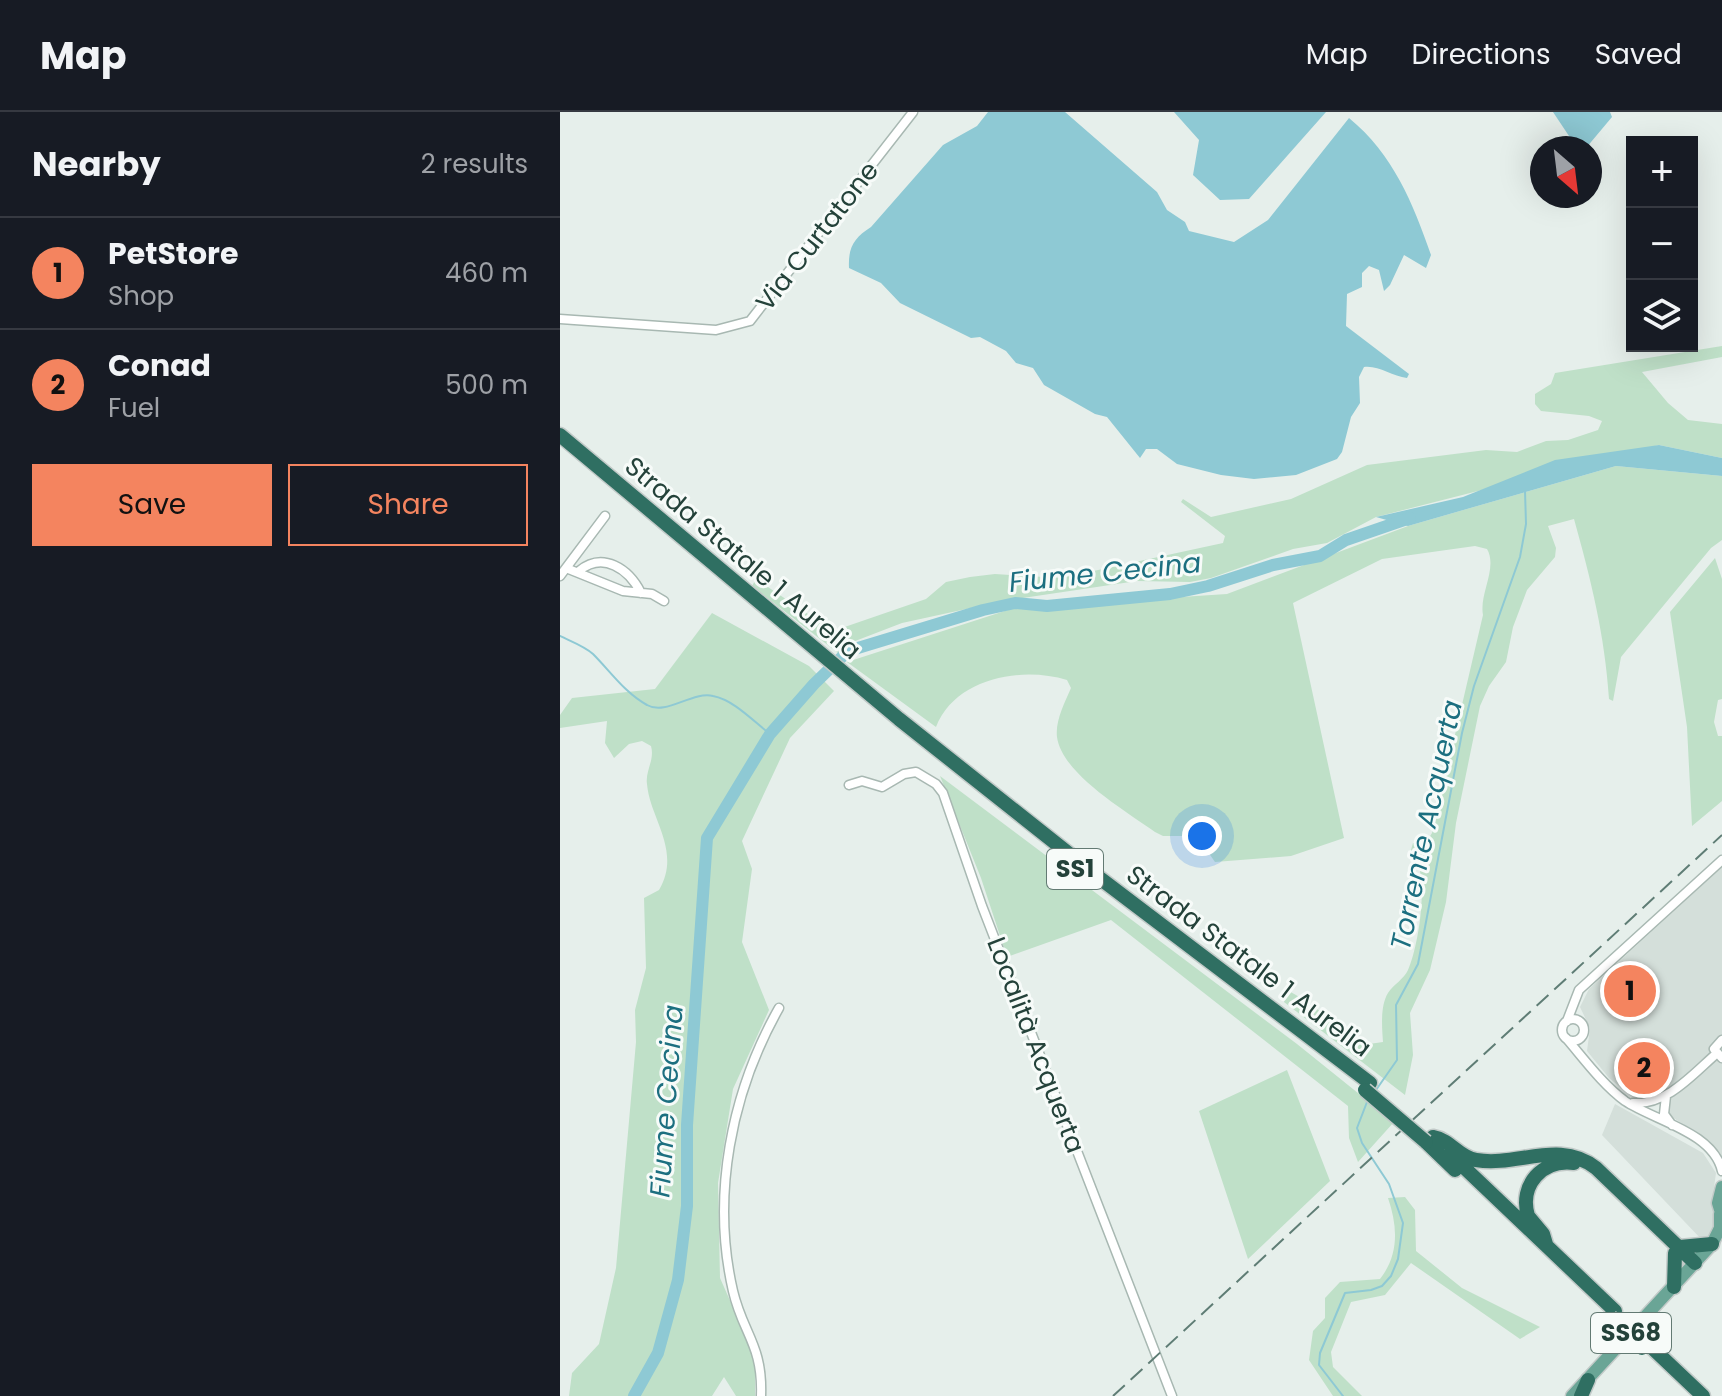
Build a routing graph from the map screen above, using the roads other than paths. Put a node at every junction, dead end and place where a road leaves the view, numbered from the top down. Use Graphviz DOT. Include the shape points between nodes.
graph roads {
  1 [pos="913,112"];
  2 [pos="560,319"];
  3 [pos="560,435"];
  4 [pos="560,446"];
  5 [pos="605,516"];
  6 [pos="579,571"];
  7 [pos="563,572"];
  8 [pos="641,593"];
  9 [pos="664,601"];
  10 [pos="791,635"];
  11 [pos="849,785"];
  12 [pos="1722,860"];
  13 [pos="1575,1000"];
  14 [pos="779,1008"];
  15 [pos="1567,1021"];
  16 [pos="1582,1024"];
  17 [pos="1582,1035"];
  18 [pos="1566,1038"];
  19 [pos="1722,1040"];
  20 [pos="1719,1056"];
  21 [pos="1591,1065"];
  22 [pos="1666,1096"];
  23 [pos="1628,1102"];
  24 [pos="1675,1128"];
  25 [pos="1430,1138"];
  26 [pos="1722,1167"];
  27 [pos="1722,1186"];
  28 [pos="1721,1215"];
  29 [pos="1717,1241"];
  30 [pos="1546,1244"];
  31 [pos="1678,1250"];
  32 [pos="1693,1265"];
  33 [pos="1674,1287"];
  34 [pos="1612,1314"];
  35 [pos="1644,1345"];
  36 [pos="1588,1380"];
  37 [pos="761,1396"];
  38 [pos="1172,1396"];
  39 [pos="1572,1396"];
  40 [pos="1581,1396"];
  41 [pos="1691,1396"];
  42 [pos="1703,1396"];
  1 -- 2 [label="street, Via Curtatone" via="750,321 716,330"];
  3 -- 10 [label="highway, Strada Statale 1 Aurelia / SS1"];
  4 -- 10 [label="highway, Strada Statale 1 Aurelia / SS1"];
  5 -- 7 [label="street"];
  6 -- 7 [label="street"];
  6 -- 8 [label="street" via="623,591"];
  6 -- 8 [label="street" via="606,561 629,576"];
  8 -- 9 [label="street"];
  10 -- 25 [label="highway, Strada Statale 1 Aurelia / SS1, bridge" via="896,723"];
  11 -- 38 [label="street, Località Acquerta" via="862,781 882,787 916,772 943,793"];
  12 -- 13 [label="street" via="1585,984"];
  13 -- 15 [label="street"];
  13 -- 16 [label="street"];
  14 -- 37 [label="street" via="735,1116 725,1167 729,1270 756,1348"];
  15 -- 16 [label="street"];
  15 -- 18 [label="street" via="1562,1031"];
  16 -- 17 [label="street"];
  17 -- 18 [label="street"];
  17 -- 21 [label="street"];
  18 -- 21 [label="street"];
  19 -- 20 [label="street" via="1715,1046"];
  20 -- 22 [label="street"];
  21 -- 23 [label="street"];
  22 -- 23 [label="street" via="1648,1103"];
  22 -- 24 [label="street" via="1664,1114"];
  23 -- 24 [label="street"];
  24 -- 26 [label="street" via="1702,1141"];
  25 -- 30 [label="highway, Strada Statale 1 Aurelia / SS1"];
  25 -- 31 [label="highway" via="1445,1140 1476,1160 1561,1153 1582,1158"];
  25 -- 34 [label="highway, Strada Statale 1 Aurelia / SS1"];
  27 -- 28 [label="main road, SS68"];
  28 -- 29 [label="main road, SS68"];
  29 -- 31 [label="highway"];
  29 -- 32 [label="main road, SS68"];
  30 -- 31 [label="highway, SS1" via="1528,1216 1526,1196 1541,1171 1566,1162 1592,1172"];
  30 -- 34 [label="highway, Strada Statale 1 Aurelia / SS1"];
  31 -- 32 [label="highway"];
  31 -- 33 [label="highway"];
  32 -- 33 [label="main road, SS68"];
  33 -- 36 [label="main road, SS68"];
  34 -- 35 [label="highway, Strada Statale 1 Aurelia / SS1, bridge"];
  35 -- 41 [label="highway, Strada Statale 1 Aurelia / SS1"];
  35 -- 42 [label="highway, Strada Statale 1 Aurelia"];
  36 -- 39 [label="main road, SS68"];
  36 -- 40 [label="highway"];
}
